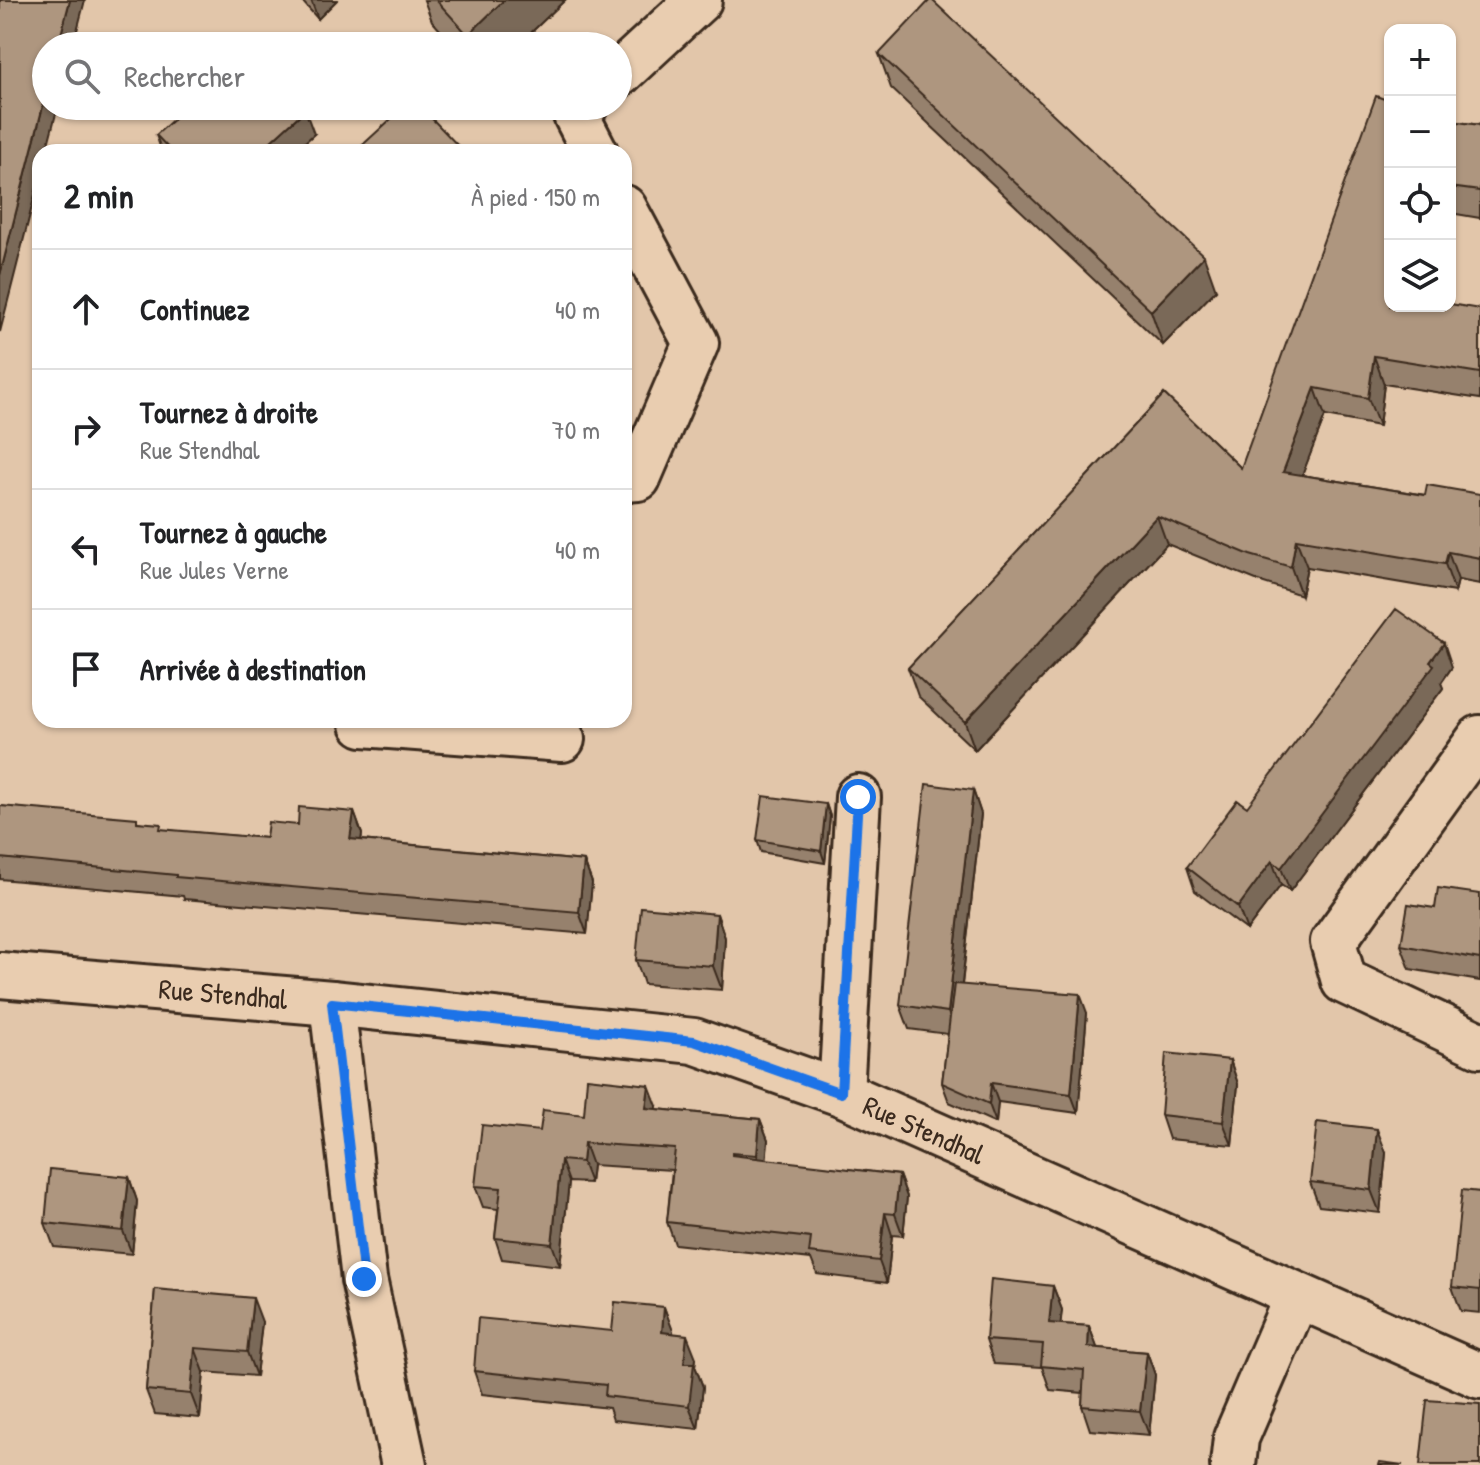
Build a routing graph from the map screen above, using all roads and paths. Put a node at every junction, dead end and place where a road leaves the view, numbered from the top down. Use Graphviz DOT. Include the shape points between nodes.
graph roads {
  1 [pos="699,0"];
  2 [pos="632,62"];
  3 [pos="579,120"];
  4 [pos="591,144"];
  5 [pos="632,223"];
  6 [pos="632,478"];
  7 [pos="416,728"];
  8 [pos="1480,738"];
  9 [pos="562,739"];
  10 [pos="858,797"];
  11 [pos="0,975"];
  12 [pos="332,1003"];
  13 [pos="1480,1045"];
  14 [pos="841,1093"];
  15 [pos="1297,1296"];
  16 [pos="1480,1376"];
  17 [pos="404,1465"];
  18 [pos="1233,1465"];
  1 -- 2 [label="street"];
  3 -- 4 [label="street"];
  5 -- 6 [label="street" via="696,343 638,478"];
  7 -- 9 [label="street"];
  8 -- 13 [label="street" via="1333,942 1344,981"];
  10 -- 14 [label="street"];
  11 -- 12 [label="street, Rue Stendhal"];
  12 -- 14 [label="street, Rue Stendhal" via="694,1041"];
  12 -- 17 [label="street" via="364,1279"];
  14 -- 15 [label="street, Rue Stendhal"];
  15 -- 16 [label="street, Rue Stendhal"];
  15 -- 18 [label="street" via="1236,1438"];
}
